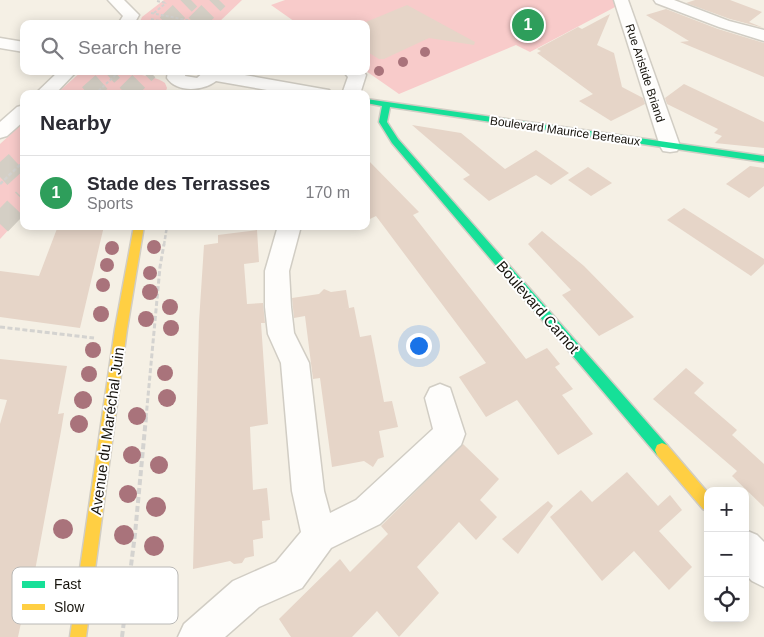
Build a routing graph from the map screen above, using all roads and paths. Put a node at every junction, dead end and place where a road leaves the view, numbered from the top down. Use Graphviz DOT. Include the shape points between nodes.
graph roads {
  1 [pos="115,0"];
  2 [pos="621,0"];
  3 [pos="661,0"];
  4 [pos="157,1"];
  5 [pos="153,15"];
  6 [pos="127,18"];
  7 [pos="153,20"];
  8 [pos="178,20"];
  9 [pos="183,20"];
  10 [pos="764,36"];
  11 [pos="0,44"];
  12 [pos="20,46"];
  13 [pos="65,75"];
  14 [pos="116,75"];
  15 [pos="210,75"];
  16 [pos="223,75"];
  17 [pos="357,75"];
  18 [pos="181,83"];
  19 [pos="48,90"];
  20 [pos="99,90"];
  21 [pos="302,90"];
  22 [pos="352,90"];
  23 [pos="370,102"];
  24 [pos="386,104"];
  25 [pos="20,114"];
  26 [pos="0,132"];
  27 [pos="670,146"];
  28 [pos="764,159"];
  29 [pos="20,165"];
  30 [pos="0,184"];
  31 [pos="138,230"];
  32 [pos="166,230"];
  33 [pos="289,230"];
  34 [pos="0,327"];
  35 [pos="120,341"];
  36 [pos="440,398"];
  37 [pos="704,499"];
  38 [pos="319,536"];
  39 [pos="749,552"];
  40 [pos="88,567"];
  41 [pos="131,567"];
  42 [pos="764,569"];
  43 [pos="80,624"];
  44 [pos="124,624"];
  45 [pos="78,637"];
  46 [pos="122,637"];
  47 [pos="197,637"];
  1 -- 6 [label="street"];
  2 -- 27 [label="street, Rue Aristide Briand"];
  3 -- 10 [label="street"];
  4 -- 5 [label="path" via="166,5"];
  5 -- 6 [label="path" via="143,12"];
  5 -- 7 [label="path" via="148,19"];
  5 -- 8 [label="path"];
  5 -- 9 [label="path"];
  11 -- 12 [label="street"];
  13 -- 19 [label="street"];
  14 -- 20 [label="path"];
  15 -- 18 [label="street" via="198,83"];
  16 -- 21 [label="street"];
  17 -- 22 [label="street"];
  23 -- 24 [label="street, Boulevard Maurice Berteaux"];
  24 -- 27 [label="street, Boulevard Maurice Berteaux"];
  24 -- 37 [label="street, Boulevard Carnot" via="383,122 395,141"];
  25 -- 26 [label="street"];
  27 -- 28 [label="street, Boulevard Maurice Berteaux"];
  29 -- 30 [label="path"];
  31 -- 35 [label="street, Avenue du Maréchal Juin"];
  32 -- 41 [label="path"];
  33 -- 38 [label="street" via="277,271 278,307 281,334 295,363 308,492"];
  34 -- 35 [label="path"];
  35 -- 40 [label="street, Avenue du Maréchal Juin"];
  36 -- 38 [label="street" via="450,434 368,512"];
  38 -- 47 [label="street" via="289,575 246,594"];
  39 -- 42 [label="street"];
  43 -- 45 [label="street, Avenue du Maréchal Juin"];
  44 -- 46 [label="path"];
}
